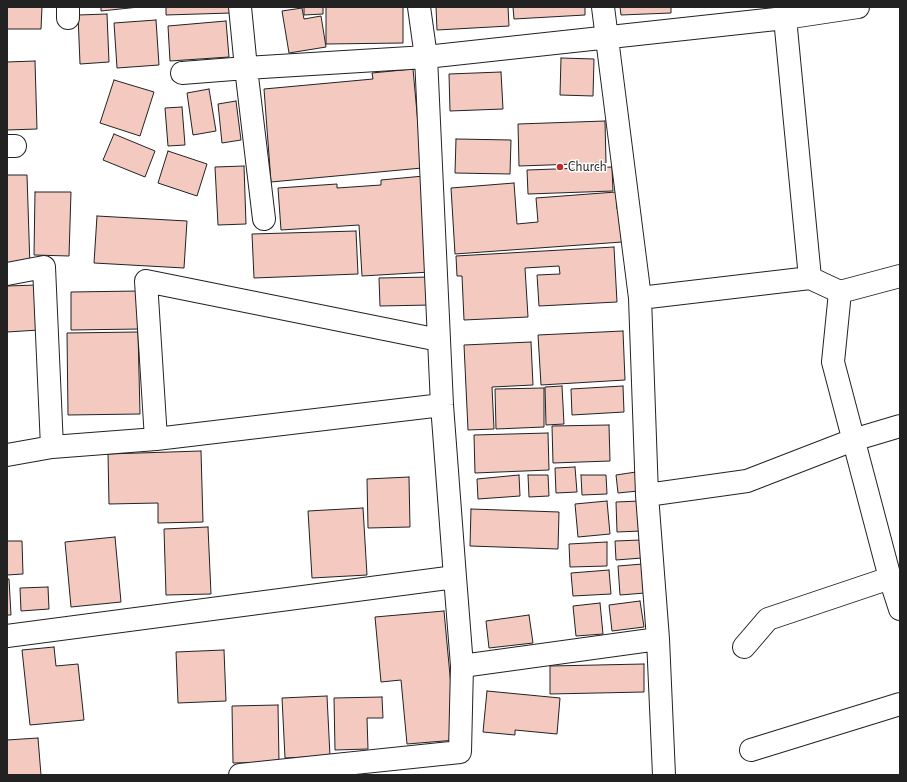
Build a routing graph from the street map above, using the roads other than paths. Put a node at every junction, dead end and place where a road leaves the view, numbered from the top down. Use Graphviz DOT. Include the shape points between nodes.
graph roads {
  1 [pos="240,7"];
  2 [pos="420,7"];
  3 [pos="603,7"];
  4 [pos="858,7"];
  5 [pos="785,18"];
  6 [pos="606,37"];
  7 [pos="426,57"];
  8 [pos="246,68"];
  9 [pos="182,72"];
  10 [pos="264,219"];
  11 [pos="7,274"];
  12 [pos="900,276"];
  13 [pos="810,278"];
  14 [pos="840,292"];
  15 [pos="640,298"];
  16 [pos="439,340"];
  17 [pos="442,405"];
  18 [pos="900,426"];
  19 [pos="156,439"];
  20 [pos="853,440"];
  21 [pos="52,447"];
  22 [pos="7,455"];
  23 [pos="647,495"];
  24 [pos="455,577"];
  25 [pos="890,578"];
  26 [pos="900,609"];
  27 [pos="7,636"];
  28 [pos="658,639"];
  29 [pos="744,647"];
  30 [pos="462,666"];
  31 [pos="900,704"];
  32 [pos="751,750"];
  33 [pos="240,775"];
  34 [pos="664,775"];
  1 -- 8 [label="street"];
  2 -- 7 [label="street"];
  3 -- 6 [label="street"];
  4 -- 5 [label="street"];
  5 -- 6 [label="street"];
  5 -- 13 [label="street"];
  6 -- 7 [label="street"];
  6 -- 15 [label="street"];
  7 -- 8 [label="street"];
  7 -- 16 [label="street"];
  8 -- 9 [label="street"];
  8 -- 10 [label="street"];
  11 -- 21 [label="street" via="44,267"];
  12 -- 14 [label="street"];
  13 -- 14 [label="street"];
  13 -- 15 [label="street"];
  14 -- 20 [label="street" via="833,362"];
  15 -- 23 [label="street"];
  16 -- 17 [label="street"];
  16 -- 19 [label="street" via="146,281"];
  17 -- 19 [label="street"];
  17 -- 24 [label="street"];
  18 -- 20 [label="street"];
  19 -- 21 [label="street"];
  20 -- 23 [label="street" via="748,481"];
  20 -- 25 [label="street"];
  21 -- 22 [label="street"];
  23 -- 28 [label="street"];
  24 -- 27 [label="street"];
  24 -- 30 [label="street"];
  25 -- 26 [label="street"];
  25 -- 29 [label="street" via="768,619"];
  28 -- 30 [label="street"];
  28 -- 34 [label="street"];
  30 -- 33 [label="street" via="460,752"];
  31 -- 32 [label="street"];
}
